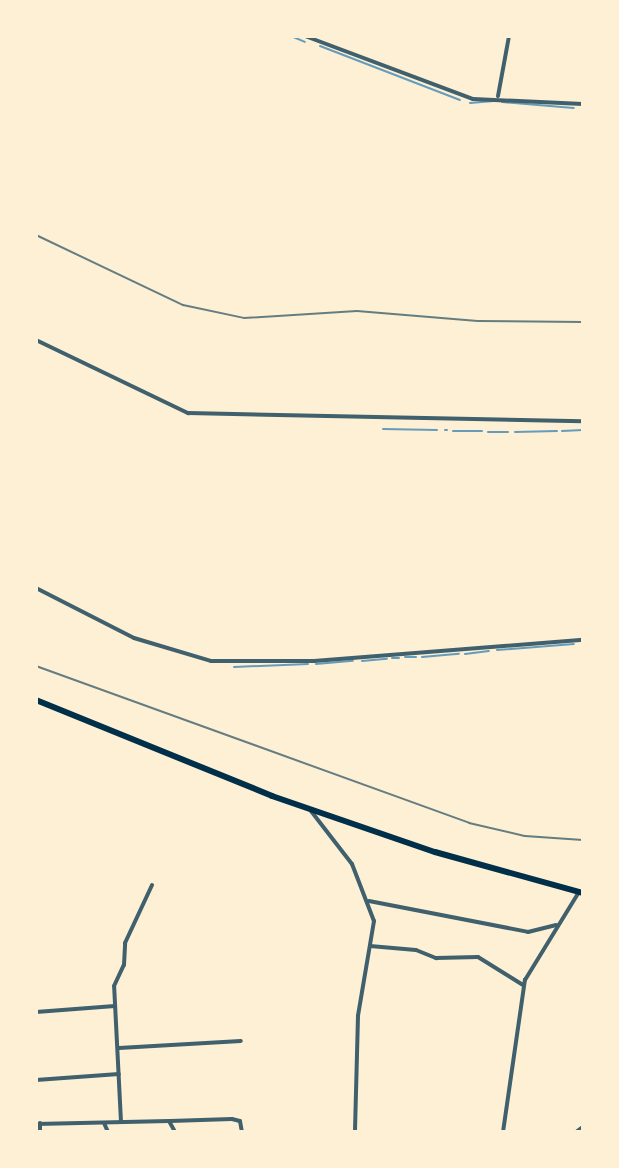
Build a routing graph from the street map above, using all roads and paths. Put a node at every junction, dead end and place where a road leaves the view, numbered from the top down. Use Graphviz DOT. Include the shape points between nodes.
graph roads {
  1 [pos="305,36"];
  2 [pos="509,36"];
  3 [pos="498,96"];
  4 [pos="583,104"];
  5 [pos="36,340"];
  6 [pos="583,421"];
  7 [pos="36,588"];
  8 [pos="583,640"];
  9 [pos="36,700"];
  10 [pos="310,810"];
  11 [pos="152,885"];
  12 [pos="581,893"];
  13 [pos="369,901"];
  14 [pos="559,923"];
  15 [pos="370,946"];
  16 [pos="524,985"];
  17 [pos="115,1006"];
  18 [pos="36,1012"];
  19 [pos="241,1041"];
  20 [pos="119,1048"];
  21 [pos="119,1074"];
  22 [pos="36,1080"];
  23 [pos="170,1121"];
  24 [pos="122,1122"];
  25 [pos="38,1123"];
  26 [pos="104,1123"];
  27 [pos="583,1127"];
  28 [pos="40,1132"];
  29 [pos="108,1132"];
  30 [pos="175,1132"];
  31 [pos="243,1132"];
  32 [pos="355,1132"];
  33 [pos="503,1132"];
  34 [pos="576,1132"];
  1 -- 3 [label="street" via="472,99"];
  2 -- 3 [label="street"];
  3 -- 4 [label="street"];
  5 -- 6 [label="street" via="188,413"];
  7 -- 8 [label="street" via="134,638 211,661 314,661"];
  9 -- 10 [label="main road"];
  10 -- 12 [label="main road"];
  10 -- 13 [label="street" via="352,864"];
  11 -- 17 [label="street" via="125,943 123,969 115,976"];
  12 -- 14 [label="street"];
  13 -- 14 [label="street" via="528,932"];
  13 -- 15 [label="street"];
  14 -- 16 [label="street"];
  15 -- 16 [label="street" via="388,944 436,958 478,957"];
  15 -- 32 [label="street" via="358,1016"];
  16 -- 33 [label="street"];
  17 -- 18 [label="street"];
  17 -- 20 [label="street"];
  19 -- 20 [label="street"];
  20 -- 21 [label="street"];
  21 -- 22 [label="street"];
  21 -- 24 [label="street"];
  23 -- 24 [label="street"];
  23 -- 30 [label="street"];
  23 -- 31 [label="street" via="232,1119 240,1121"];
  24 -- 26 [label="street"];
  25 -- 26 [label="street"];
  25 -- 28 [label="street"];
  26 -- 29 [label="street"];
  27 -- 34 [label="street"];
}
